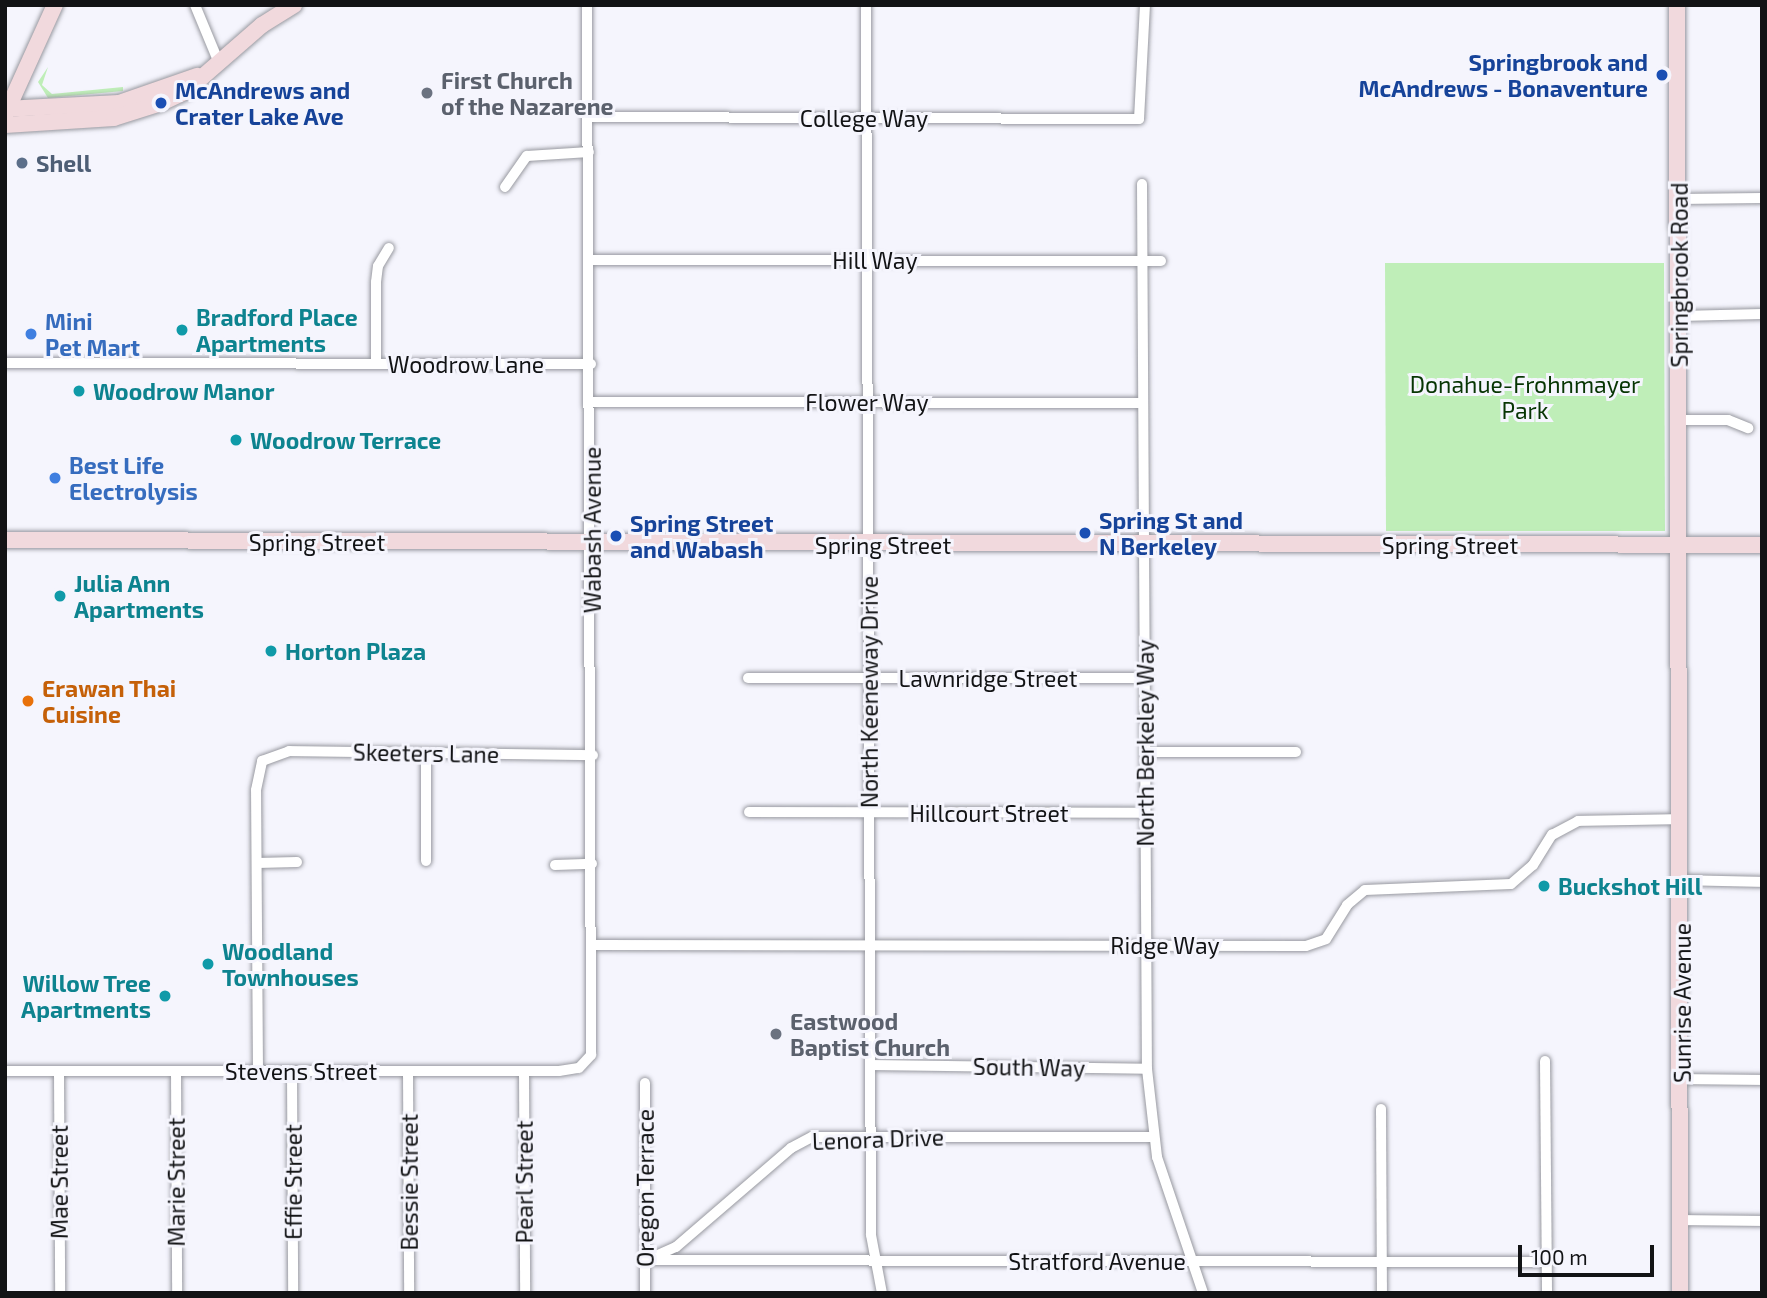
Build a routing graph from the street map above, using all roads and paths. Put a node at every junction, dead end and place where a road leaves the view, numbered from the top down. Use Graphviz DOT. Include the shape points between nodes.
graph roads {
  1 [pos="55,5"];
  2 [pos="195,5"];
  3 [pos="294,5"];
  4 [pos="587,5"];
  5 [pos="866,5"];
  6 [pos="1145,5"];
  7 [pos="1677,5"];
  8 [pos="213,68"];
  9 [pos="6,115"];
  10 [pos="589,117"];
  11 [pos="865,118"];
  12 [pos="589,152"];
  13 [pos="1142,184"];
  14 [pos="505,187"];
  15 [pos="1679,198"];
  16 [pos="1762,198"];
  17 [pos="389,248"];
  18 [pos="590,260"];
  19 [pos="866,261"];
  20 [pos="1143,261"];
  21 [pos="1161,261"];
  22 [pos="1762,314"];
  23 [pos="1680,316"];
  24 [pos="5,363"];
  25 [pos="376,364"];
  26 [pos="591,364"];
  27 [pos="591,402"];
  28 [pos="867,402"];
  29 [pos="1143,403"];
  30 [pos="1680,420"];
  31 [pos="1748,428"];
  32 [pos="5,540"];
  33 [pos="592,543"];
  34 [pos="868,545"];
  35 [pos="1679,545"];
  36 [pos="1762,545"];
  37 [pos="1144,546"];
  38 [pos="869,677"];
  39 [pos="748,678"];
  40 [pos="1145,678"];
  41 [pos="1145,752"];
  42 [pos="1296,752"];
  43 [pos="426,754"];
  44 [pos="593,755"];
  45 [pos="749,812"];
  46 [pos="869,812"];
  47 [pos="1145,813"];
  48 [pos="1682,818"];
  49 [pos="426,861"];
  50 [pos="297,862"];
  51 [pos="257,863"];
  52 [pos="592,864"];
  53 [pos="555,865"];
  54 [pos="1682,880"];
  55 [pos="1762,882"];
  56 [pos="870,944"];
  57 [pos="594,945"];
  58 [pos="1146,945"];
  59 [pos="591,1055"];
  60 [pos="1545,1061"];
  61 [pos="870,1065"];
  62 [pos="1147,1069"];
  63 [pos="5,1071"];
  64 [pos="59,1071"];
  65 [pos="176,1071"];
  66 [pos="258,1071"];
  67 [pos="292,1071"];
  68 [pos="408,1071"];
  69 [pos="524,1071"];
  70 [pos="1681,1079"];
  71 [pos="1762,1080"];
  72 [pos="645,1083"];
  73 [pos="1381,1109"];
  74 [pos="870,1137"];
  75 [pos="1153,1137"];
  76 [pos="1681,1220"];
  77 [pos="1762,1221"];
  78 [pos="646,1261"];
  79 [pos="1194,1261"];
  80 [pos="875,1262"];
  81 [pos="1548,1262"];
  82 [pos="1383,1263"];
  83 [pos="60,1293"];
  84 [pos="177,1293"];
  85 [pos="293,1293"];
  86 [pos="409,1293"];
  87 [pos="525,1293"];
  88 [pos="645,1293"];
  89 [pos="882,1293"];
  90 [pos="1203,1293"];
  91 [pos="1382,1293"];
  92 [pos="1547,1293"];
  93 [pos="1680,1293"];
  1 -- 9 [label="street"];
  2 -- 8 [label="street"];
  3 -- 8 [label="street" via="262,25"];
  4 -- 10 [label="street, Wabash Avenue"];
  5 -- 11 [label="street, North Keeneway Drive"];
  6 -- 11 [label="street, College Way" via="1139,120"];
  7 -- 15 [label="street, Springbrook Road"];
  8 -- 9 [label="street" via="119,103"];
  10 -- 11 [label="street, College Way"];
  10 -- 12 [label="street, Wabash Avenue"];
  11 -- 19 [label="street, North Keeneway Drive"];
  12 -- 14 [label="street" via="527,156"];
  12 -- 18 [label="street, Wabash Avenue"];
  13 -- 20 [label="street, North Berkeley Way"];
  15 -- 16 [label="street"];
  15 -- 23 [label="street, Springbrook Road"];
  17 -- 25 [label="street" via="378,266 376,282"];
  18 -- 19 [label="street, Hill Way"];
  18 -- 26 [label="street, Wabash Avenue"];
  19 -- 20 [label="street, Hill Way"];
  19 -- 28 [label="street, North Keeneway Drive"];
  20 -- 21 [label="street, Hill Way"];
  20 -- 29 [label="street, North Berkeley Way"];
  22 -- 23 [label="street"];
  23 -- 30 [label="street, Springbrook Road"];
  24 -- 25 [label="street, Woodrow Lane"];
  25 -- 26 [label="street, Woodrow Lane"];
  26 -- 27 [label="street, Wabash Avenue"];
  27 -- 28 [label="street, Flower Way"];
  27 -- 33 [label="street, Wabash Avenue"];
  28 -- 29 [label="street, Flower Way"];
  28 -- 34 [label="street, North Keeneway Drive"];
  29 -- 37 [label="street, North Berkeley Way"];
  30 -- 31 [label="street" via="1728,420"];
  30 -- 35 [label="street, Springbrook Road"];
  32 -- 33 [label="street, Spring Street"];
  33 -- 34 [label="street, Spring Street"];
  33 -- 44 [label="street, Wabash Avenue"];
  34 -- 37 [label="street, Spring Street"];
  34 -- 38 [label="street, North Keeneway Drive"];
  35 -- 36 [label="street, Spring Street"];
  35 -- 37 [label="street, Spring Street"];
  35 -- 48 [label="street, Sunrise Avenue"];
  37 -- 40 [label="street, North Berkeley Way"];
  38 -- 39 [label="street, Lawnridge Street"];
  38 -- 40 [label="street, Lawnridge Street"];
  38 -- 46 [label="street, North Keeneway Drive"];
  40 -- 41 [label="street, North Berkeley Way"];
  41 -- 42 [label="street"];
  41 -- 47 [label="street, North Berkeley Way"];
  43 -- 44 [label="street, Skeeters Lane"];
  43 -- 49 [label="street"];
  43 -- 51 [label="street, Skeeters Lane" via="289,751 262,761 256,777"];
  44 -- 52 [label="street, Wabash Avenue"];
  45 -- 46 [label="street, Hillcourt Street"];
  46 -- 47 [label="street, Hillcourt Street"];
  46 -- 56 [label="street, North Keeneway Drive"];
  47 -- 58 [label="street, North Berkeley Way"];
  48 -- 54 [label="street, Sunrise Avenue"];
  48 -- 58 [label="street, Ridge Way" via="1578,821 1552,835 1533,865 1511,884 1365,890 1347,905 1332,933 1318,944"];
  50 -- 51 [label="street"];
  51 -- 66 [label="street"];
  52 -- 53 [label="street"];
  52 -- 57 [label="street, Wabash Avenue"];
  54 -- 55 [label="street"];
  54 -- 70 [label="street, Sunrise Avenue"];
  56 -- 57 [label="street, Ridge Way"];
  56 -- 58 [label="street, Ridge Way"];
  56 -- 61 [label="street, North Keeneway Drive"];
  57 -- 59 [label="street, Wabash Avenue"];
  58 -- 62 [label="street, North Berkeley Way"];
  59 -- 69 [label="street, Stevens Street" via="575,1069"];
  60 -- 81 [label="street"];
  61 -- 62 [label="street, South Way"];
  61 -- 74 [label="street, North Keeneway Drive"];
  62 -- 75 [label="street, North Berkeley Way"];
  63 -- 64 [label="street, Stevens Street"];
  64 -- 65 [label="street, Stevens Street"];
  64 -- 83 [label="street, Mae Street"];
  65 -- 66 [label="street, Stevens Street"];
  65 -- 84 [label="street, Marie Street"];
  66 -- 67 [label="street, Stevens Street"];
  67 -- 68 [label="street, Stevens Street"];
  67 -- 85 [label="street, Effie Street"];
  68 -- 69 [label="street, Stevens Street"];
  68 -- 86 [label="street, Bessie Street"];
  69 -- 87 [label="street, Pearl Street"];
  70 -- 71 [label="street"];
  70 -- 76 [label="street, Sunrise Avenue"];
  72 -- 78 [label="street, Oregon Terrace"];
  73 -- 82 [label="street"];
  74 -- 75 [label="street, Lenora Drive"];
  74 -- 78 [label="street, Lenora Drive" via="804,1139 676,1247"];
  74 -- 80 [label="street, North Keeneway Drive"];
  75 -- 79 [label="street, North Berkeley Way" via="1167,1194"];
  76 -- 77 [label="street"];
  76 -- 93 [label="street, Sunrise Avenue"];
  78 -- 80 [label="street, Stratford Avenue"];
  78 -- 88 [label="street, Oregon Terrace"];
  79 -- 80 [label="street, Stratford Avenue"];
  79 -- 82 [label="street, Stratford Avenue"];
  79 -- 90 [label="street, North Berkeley Way"];
  80 -- 89 [label="street, North Keeneway Drive"];
  81 -- 82 [label="street, Stratford Avenue"];
  81 -- 92 [label="street"];
  82 -- 91 [label="street"];
}
